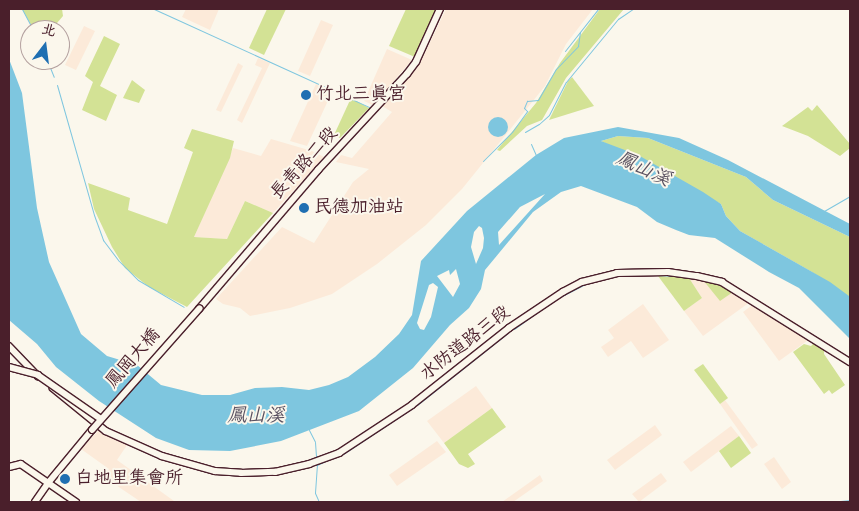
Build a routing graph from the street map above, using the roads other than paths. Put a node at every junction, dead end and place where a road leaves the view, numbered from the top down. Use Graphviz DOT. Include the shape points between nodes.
graph roads {
  1 [pos="440,9"];
  2 [pos="199,308"];
  3 [pos="9,346"];
  4 [pos="850,362"];
  5 [pos="9,367"];
  6 [pos="99,422"];
  7 [pos="9,467"];
  8 [pos="49,482"];
  9 [pos="35,502"];
  10 [pos="76,502"];
  1 -- 2 [label="street, 長青路二段" via="416,62 407,74 322,165"];
  2 -- 6 [label="street, 鳳岡大橋, bridge"];
  3 -- 6 [label="street" via="38,376"];
  4 -- 6 [label="street, 水防道路三段" via="722,282 668,272 617,273 582,282 563,292 509,328 404,411 339,453 309,464 275,472 216,471 162,456 106,431"];
  5 -- 6 [label="street, bridge" via="38,375"];
  6 -- 8 [label="street, 鳳岡大橋, bridge"];
  7 -- 8 [label="street" via="22,464"];
  8 -- 9 [label="street, 鳳岡大橋"];
  8 -- 10 [label="street"];
}
